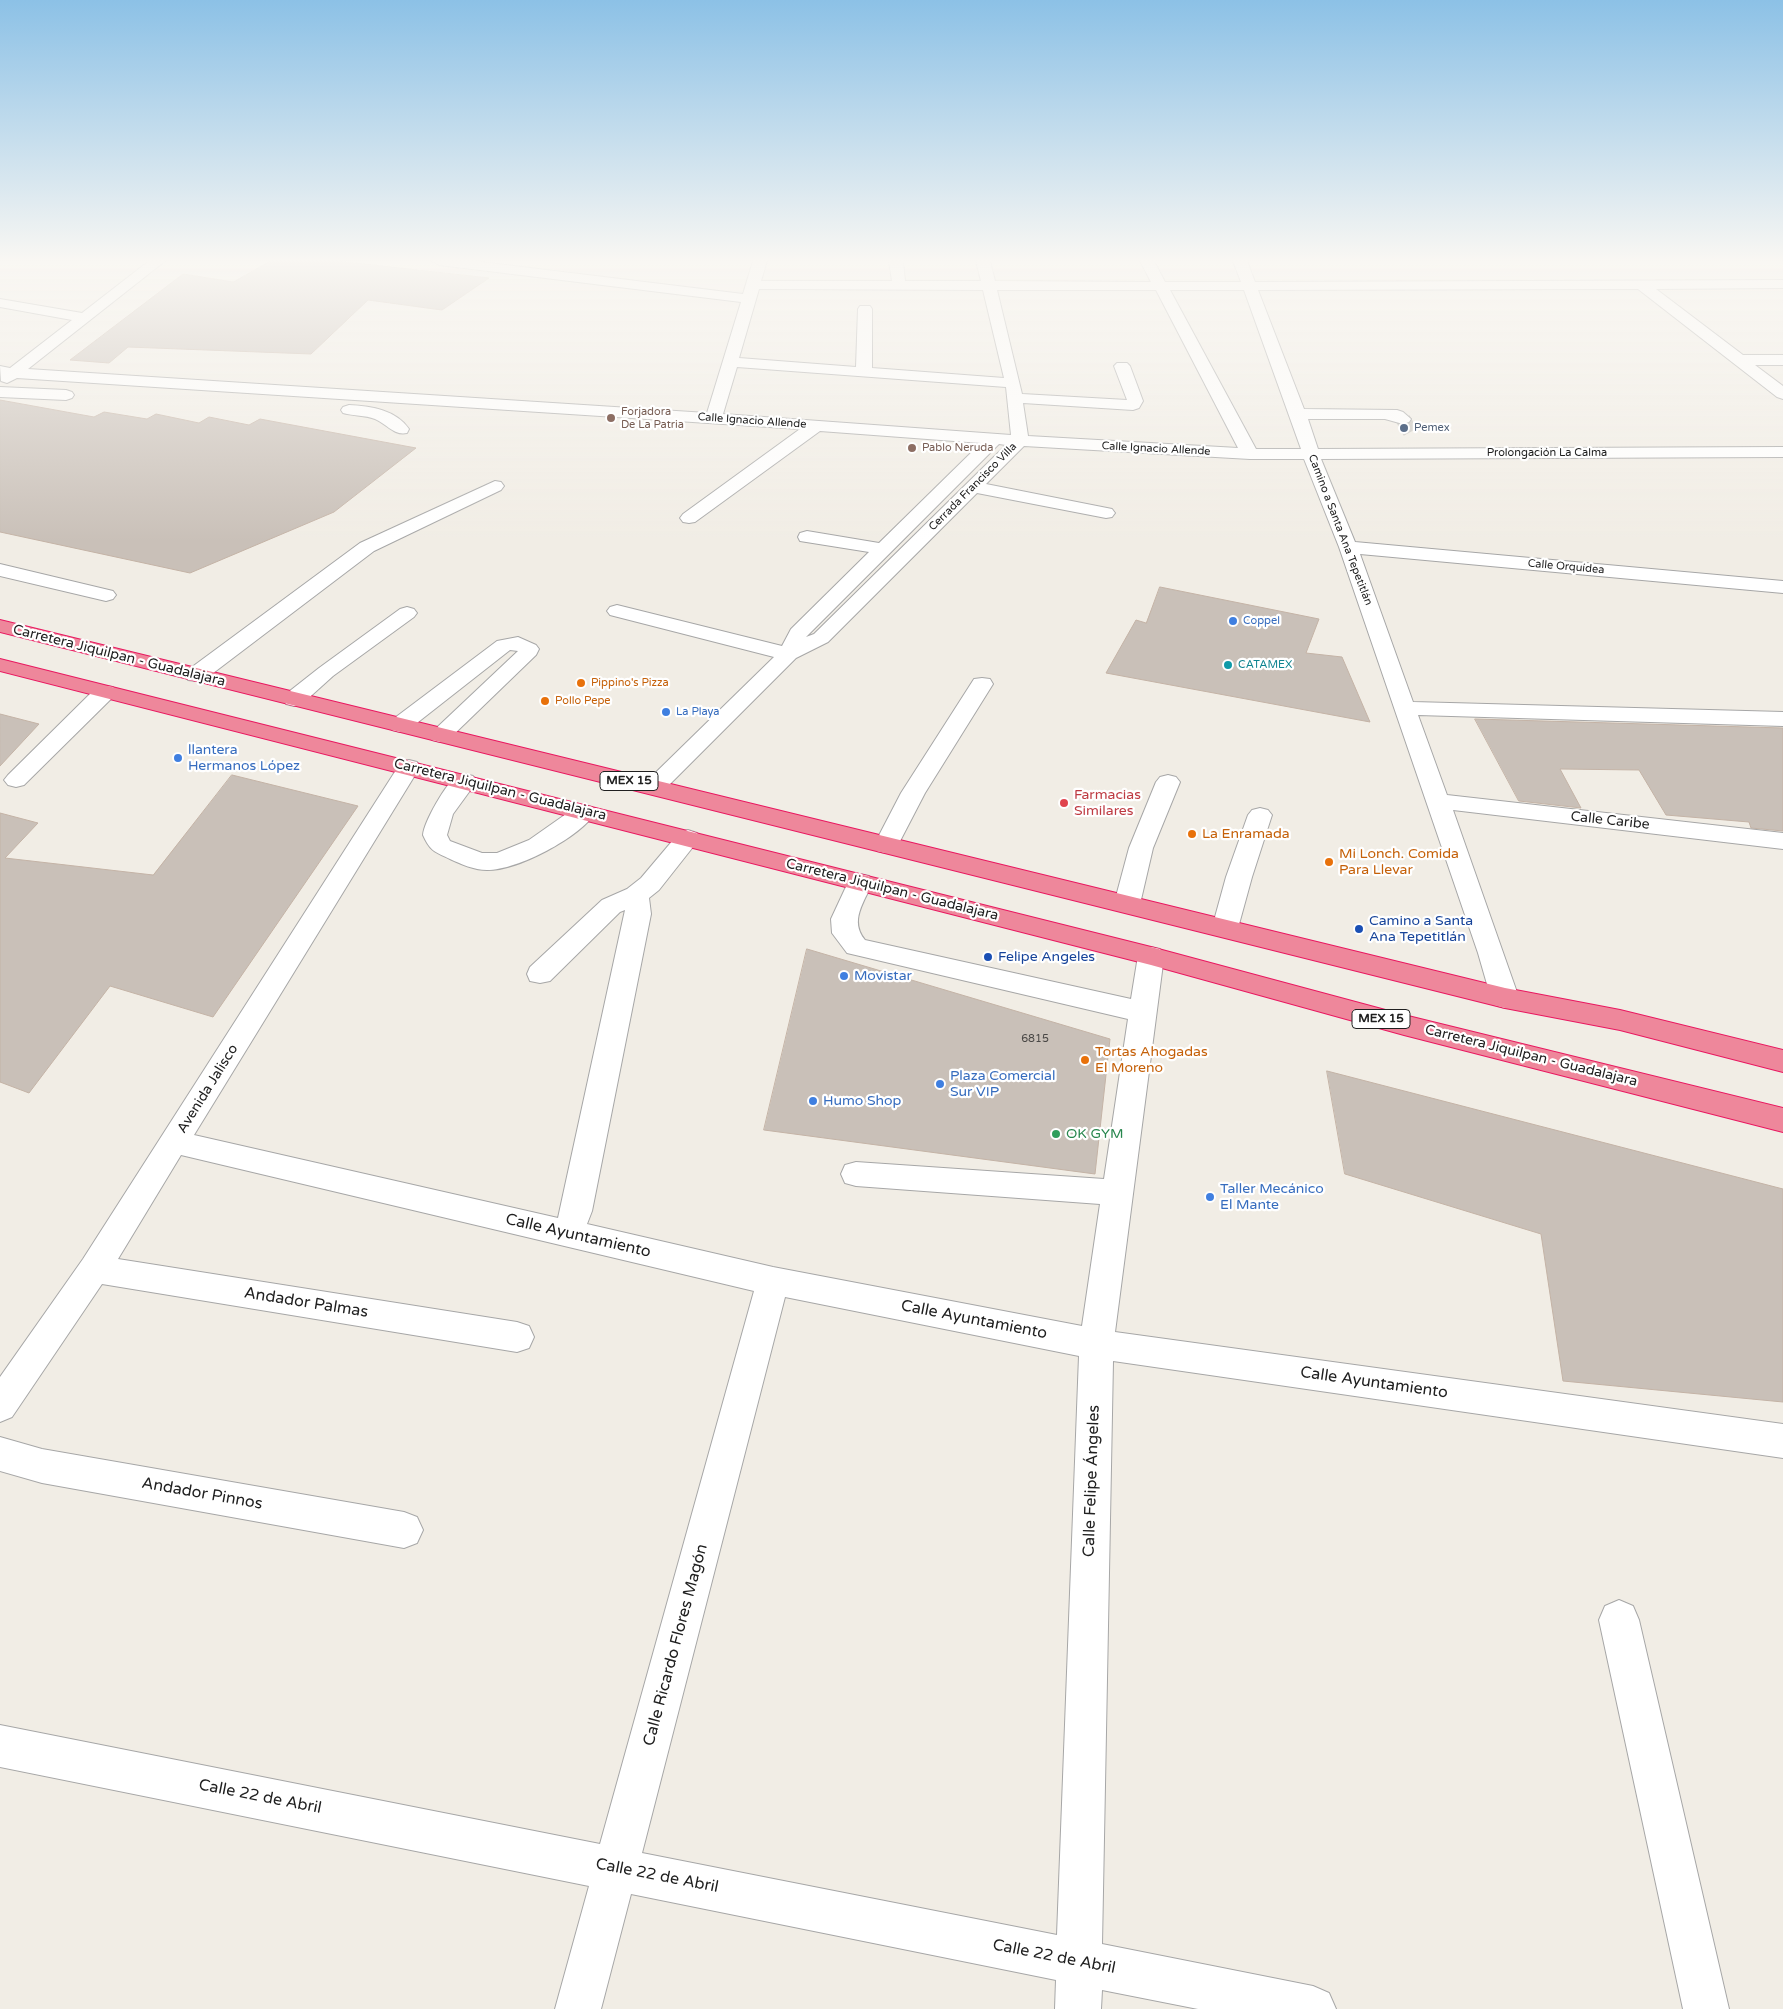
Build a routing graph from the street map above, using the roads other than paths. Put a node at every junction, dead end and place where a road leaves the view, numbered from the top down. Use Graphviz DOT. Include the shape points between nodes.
graph roads {
  1 [pos="32,355"];
  2 [pos="733,355"];
  3 [pos="864,355"];
  4 [pos="1006,355"];
  5 [pos="1197,355"];
  6 [pos="1275,355"];
  7 [pos="1732,355"];
  8 [pos="1739,360"];
  9 [pos="1783,360"];
  10 [pos="731,362"];
  11 [pos="1122,366"];
  12 [pos="7,372"];
  13 [pos="864,372"];
  14 [pos="0,384"];
  15 [pos="1014,390"];
  16 [pos="0,392"];
  17 [pos="1783,394"];
  18 [pos="80,396"];
  19 [pos="309,408"];
  20 [pos="1298,414"];
  21 [pos="714,418"];
  22 [pos="1403,420"];
  23 [pos="816,426"];
  24 [pos="401,429"];
  25 [pos="1348,435"];
  26 [pos="994,440"];
  27 [pos="1020,441"];
  28 [pos="1308,448"];
  29 [pos="1783,452"];
  30 [pos="1250,454"];
  31 [pos="496,486"];
  32 [pos="973,487"];
  33 [pos="1106,513"];
  34 [pos="689,518"];
  35 [pos="807,537"];
  36 [pos="1348,547"];
  37 [pos="883,549"];
  38 [pos="0,570"];
  39 [pos="1783,587"];
  40 [pos="106,595"];
  41 [pos="617,611"];
  42 [pos="407,613"];
  43 [pos="0,626"];
  44 [pos="789,654"];
  45 [pos="0,666"];
  46 [pos="196,674"];
  47 [pos="982,684"];
  48 [pos="106,692"];
  49 [pos="294,699"];
  50 [pos="1404,708"];
  51 [pos="1783,719"];
  52 [pos="400,725"];
  53 [pos="440,735"];
  54 [pos="409,767"];
  55 [pos="16,780"];
  56 [pos="465,782"];
  57 [pos="1168,782"];
  58 [pos="654,788"];
  59 [pos="1436,802"];
  60 [pos="584,812"];
  61 [pos="1260,815"];
  62 [pos="688,838"];
  63 [pos="1783,840"];
  64 [pos="886,845"];
  65 [pos="860,882"];
  66 [pos="636,894"];
  67 [pos="1127,904"];
  68 [pos="1226,928"];
  69 [pos="1151,956"];
  70 [pos="540,974"];
  71 [pos="1505,998"];
  72 [pos="1143,1012"];
  73 [pos="1620,1020"];
  74 [pos="1783,1042"];
  75 [pos="1783,1061"];
  76 [pos="1783,1120"];
  77 [pos="175,1142"];
  78 [pos="856,1174"];
  79 [pos="1118,1193"];
  80 [pos="567,1234"];
  81 [pos="94,1270"];
  82 [pos="773,1281"];
  83 [pos="517,1337"];
  84 [pos="1096,1344"];
  85 [pos="2,1399"];
  86 [pos="1783,1441"];
  87 [pos="0,1454"];
  88 [pos="404,1530"];
  89 [pos="1619,1620"];
  90 [pos="0,1746"];
  91 [pos="617,1868"];
  92 [pos="1079,1962"];
  93 [pos="578,2009"];
  94 [pos="1078,2009"];
  95 [pos="1313,2009"];
  96 [pos="1706,2009"];
  1 -- 12 [label="street"];
  2 -- 10 [label="street"];
  3 -- 13 [label="street"];
  4 -- 15 [label="street, Cerrada Francisco Villa"];
  5 -- 30 [label="street"];
  6 -- 20 [label="street, Camino a Santa Ana Tepetitlán"];
  7 -- 8 [label="street"];
  8 -- 9 [label="street"];
  8 -- 17 [label="street"];
  10 -- 13 [label="street"];
  10 -- 21 [label="street"];
  11 -- 15 [label="street" via="1135,401 1132,405"];
  12 -- 14 [label="street"];
  12 -- 21 [label="street, Calle Ignacio Allende"];
  13 -- 15 [label="street"];
  15 -- 27 [label="street, Cerrada Francisco Villa"];
  16 -- 18 [label="street"];
  19 -- 24 [label="street" via="377,413 392,419"];
  20 -- 25 [label="street"];
  20 -- 28 [label="street, Camino a Santa Ana Tepetitlán"];
  21 -- 23 [label="street, Calle Ignacio Allende"];
  22 -- 25 [label="street" via="1397,415 1385,414"];
  23 -- 26 [label="street, Calle Ignacio Allende"];
  23 -- 34 [label="street"];
  25 -- 28 [label="street, Prolongación La Calma"];
  25 -- 29 [label="street, Prolongación La Calma" via="1418,445"];
  26 -- 27 [label="street, Calle Ignacio Allende"];
  26 -- 37 [label="street, Cerrada Francisco Villa"];
  27 -- 30 [label="street, Calle Ignacio Allende"];
  27 -- 32 [label="street, Cerrada Francisco Villa"];
  28 -- 30 [label="street, Calle Ignacio Allende"];
  28 -- 36 [label="street, Camino a Santa Ana Tepetitlán"];
  31 -- 46 [label="street" via="367,547"];
  32 -- 33 [label="street"];
  32 -- 44 [label="street, Cerrada Francisco Villa" via="822,638"];
  35 -- 37 [label="street"];
  36 -- 39 [label="street, Calle Orquídea"];
  36 -- 50 [label="street, Camino a Santa Ana Tepetitlán"];
  37 -- 44 [label="street, Cerrada Francisco Villa" via="798,633"];
  38 -- 40 [label="street"];
  41 -- 44 [label="street"];
  42 -- 49 [label="street"];
  43 -- 46 [label="highway, Carretera Jiquilpan - Guadalajara / MEX 15"];
  44 -- 58 [label="street, Cerrada Francisco Villa"];
  45 -- 48 [label="highway, Carretera Jiquilpan - Guadalajara / MEX 15"];
  46 -- 49 [label="highway, Carretera Jiquilpan - Guadalajara / MEX 15"];
  47 -- 64 [label="street" via="913,793"];
  48 -- 54 [label="highway, Carretera Jiquilpan - Guadalajara / MEX 15"];
  48 -- 55 [label="street"];
  49 -- 52 [label="highway, Carretera Jiquilpan - Guadalajara / MEX 15"];
  50 -- 51 [label="street"];
  50 -- 59 [label="street, Camino a Santa Ana Tepetitlán"];
  52 -- 53 [label="highway, Carretera Jiquilpan - Guadalajara / MEX 15"];
  52 -- 53 [label="street" via="504,645 518,643 529,649 526,656"];
  53 -- 58 [label="highway, Carretera Jiquilpan - Guadalajara / MEX 15"];
  54 -- 56 [label="highway, Carretera Jiquilpan - Guadalajara / MEX 15"];
  54 -- 77 [label="street, Avenida Jalisco"];
  56 -- 60 [label="highway, Carretera Jiquilpan - Guadalajara / MEX 15"];
  56 -- 60 [label="street" via="442,815 435,835 441,846 484,862 522,852 568,826"];
  57 -- 67 [label="street" via="1141,848"];
  58 -- 64 [label="highway, Carretera Jiquilpan - Guadalajara / MEX 15"];
  59 -- 63 [label="street, Calle Caribe"];
  59 -- 71 [label="street, Camino a Santa Ana Tepetitlán"];
  60 -- 62 [label="highway, Carretera Jiquilpan - Guadalajara / MEX 15"];
  61 -- 68 [label="street"];
  62 -- 65 [label="highway, Carretera Jiquilpan - Guadalajara / MEX 15"];
  62 -- 66 [label="street" via="650,884"];
  64 -- 67 [label="highway, Carretera Jiquilpan - Guadalajara / MEX 15"];
  65 -- 69 [label="highway, Carretera Jiquilpan - Guadalajara / MEX 15"];
  65 -- 72 [label="street" via="844,919 845,933 856,947"];
  66 -- 70 [label="street" via="611,906"];
  66 -- 80 [label="street" via="638,914 576,1211"];
  67 -- 68 [label="highway, Carretera Jiquilpan - Guadalajara / MEX 15"];
  68 -- 71 [label="highway, Carretera Jiquilpan - Guadalajara / MEX 15"];
  69 -- 72 [label="street, Calle Felipe Ángeles"];
  69 -- 76 [label="highway, Carretera Jiquilpan - Guadalajara / MEX 15" via="1404,1025"];
  71 -- 73 [label="highway, Carretera Jiquilpan - Guadalajara / MEX 15"];
  72 -- 79 [label="street, Calle Felipe Ángeles"];
  73 -- 74 [label="highway"];
  73 -- 75 [label="highway, Carretera Jiquilpan - Guadalajara / MEX 15"];
  77 -- 80 [label="street, Calle Ayuntamiento"];
  77 -- 81 [label="street, Avenida Jalisco"];
  78 -- 79 [label="street"];
  79 -- 84 [label="street, Calle Felipe Ángeles"];
  80 -- 82 [label="street, Calle Ayuntamiento"];
  81 -- 83 [label="street, Andador Palmas"];
  81 -- 85 [label="street, Avenida Jalisco"];
  82 -- 84 [label="street, Calle Ayuntamiento"];
  82 -- 91 [label="street, Calle Ricardo Flores Magón"];
  84 -- 86 [label="street, Calle Ayuntamiento"];
  84 -- 92 [label="street, Calle Felipe Ángeles"];
  87 -- 88 [label="street, Andador Pinnos" via="42,1466"];
  89 -- 96 [label="street"];
  90 -- 91 [label="street, Calle 22 de Abril"];
  91 -- 92 [label="street, Calle 22 de Abril"];
  91 -- 93 [label="street, Calle Ricardo Flores Magón"];
  92 -- 94 [label="street, Calle Felipe Ángeles"];
  92 -- 95 [label="street, Calle 22 de Abril"];
}
